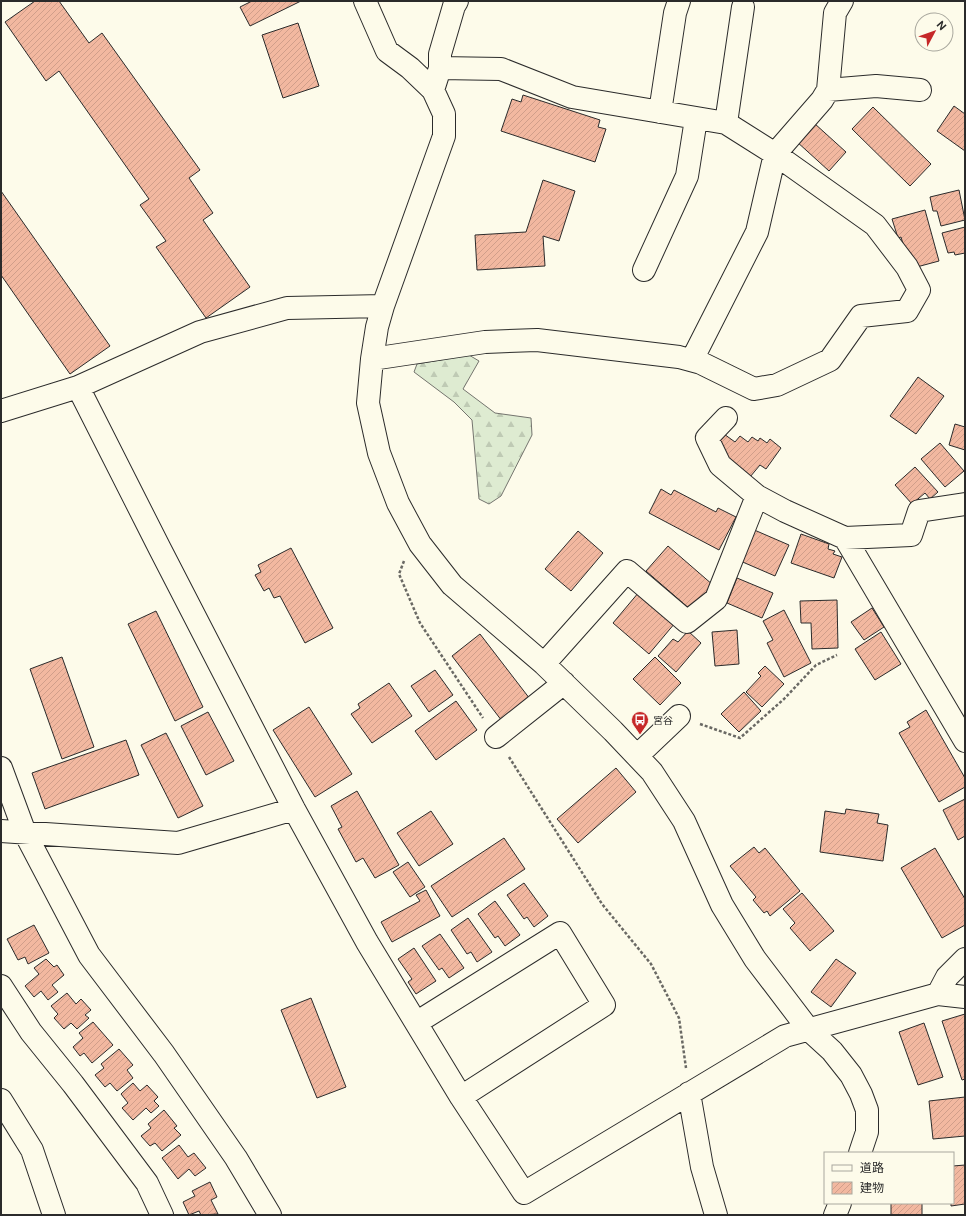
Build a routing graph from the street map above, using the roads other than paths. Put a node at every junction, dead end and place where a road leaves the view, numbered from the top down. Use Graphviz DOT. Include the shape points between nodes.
graph roads {
  1 [pos="365,1"];
  2 [pos="457,1"];
  3 [pos="679,1"];
  4 [pos="842,1"];
  5 [pos="743,7"];
  6 [pos="440,68"];
  7 [pos="433,90"];
  8 [pos="828,90"];
  9 [pos="920,90"];
  10 [pos="660,112"];
  11 [pos="696,119"];
  12 [pos="726,123"];
  13 [pos="776,154"];
  14 [pos="644,270"];
  15 [pos="384,306"];
  16 [pos="372,359"];
  17 [pos="692,360"];
  18 [pos="78,387"];
  19 [pos="1,411"];
  20 [pos="726,418"];
  21 [pos="757,496"];
  22 [pos="965,504"];
  23 [pos="845,538"];
  24 [pos="544,664"];
  25 [pos="564,683"];
  26 [pos="679,716"];
  27 [pos="496,737"];
  28 [pos="965,741"];
  29 [pos="637,756"];
  30 [pos="1,768"];
  31 [pos="294,809"];
  32 [pos="1,831"];
  33 [pos="25,833"];
  34 [pos="965,959"];
  35 [pos="1,986"];
  36 [pos="938,994"];
  37 [pos="965,997"];
  38 [pos="416,1023"];
  39 [pos="809,1030"];
  40 [pos="689,1093"];
  41 [pos="461,1097"];
  42 [pos="1,1100"];
  43 [pos="860,1152"];
  44 [pos="840,1204"];
  45 [pos="267,1212"];
  46 [pos="54,1215"];
  47 [pos="162,1215"];
  48 [pos="716,1215"];
  49 [pos="835,1215"];
  1 -- 7 [label="street" via="387,51"];
  2 -- 6 [label="street" via="440,54"];
  3 -- 10 [label="street"];
  4 -- 8 [label="street" via="835,13"];
  5 -- 12 [label="street"];
  6 -- 7 [label="street"];
  6 -- 10 [label="street" via="501,69 572,97"];
  7 -- 15 [label="street" via="444,114 444,136"];
  8 -- 9 [label="street" via="876,86"];
  8 -- 13 [label="street"];
  10 -- 11 [label="street"];
  11 -- 12 [label="street"];
  11 -- 14 [label="street" via="687,176"];
  12 -- 13 [label="street"];
  13 -- 17 [label="street" via="757,232"];
  13 -- 17 [label="street" via="875,225 907,267 920,290 907,311 861,316 830,360 777,385 754,389 701,362"];
  15 -- 16 [label="street" via="377,327"];
  15 -- 18 [label="street" via="287,308 200,332"];
  16 -- 17 [label="street" via="485,342 537,340"];
  16 -- 24 [label="street" via="368,403 379,453 398,503 420,544 452,585"];
  18 -- 19 [label="street"];
  18 -- 31 [label="street"];
  20 -- 21 [label="street" via="707,438 720,465"];
  21 -- 23 [label="street"];
  21 -- 24 [label="street" via="716,599 688,622 627,570"];
  22 -- 23 [label="street" via="919,511 911,535"];
  23 -- 28 [label="street"];
  24 -- 25 [label="street"];
  25 -- 27 [label="street"];
  25 -- 29 [label="street"];
  26 -- 29 [label="street"];
  29 -- 39 [label="street" via="652,772 684,821 722,905 755,959"];
  30 -- 33 [label="street"];
  31 -- 33 [label="street" via="178,843"];
  31 -- 38 [label="street" via="367,942"];
  32 -- 33 [label="street"];
  33 -- 45 [label="street" via="89,955 164,1054 232,1151"];
  34 -- 36 [label="street" via="947,977"];
  35 -- 47 [label="street" via="31,1032 147,1183"];
  36 -- 37 [label="street"];
  36 -- 39 [label="street"];
  38 -- 41 [label="street"];
  38 -- 41 [label="street" via="560,933 604,1005"];
  39 -- 40 [label="street" via="785,1036"];
  39 -- 43 [label="street" via="832,1051 862,1094 867,1110 867,1132"];
  40 -- 41 [label="street" via="524,1193"];
  40 -- 48 [label="street" via="702,1167"];
  42 -- 46 [label="street" via="32,1150"];
  44 -- 49 [label="street"];
}
